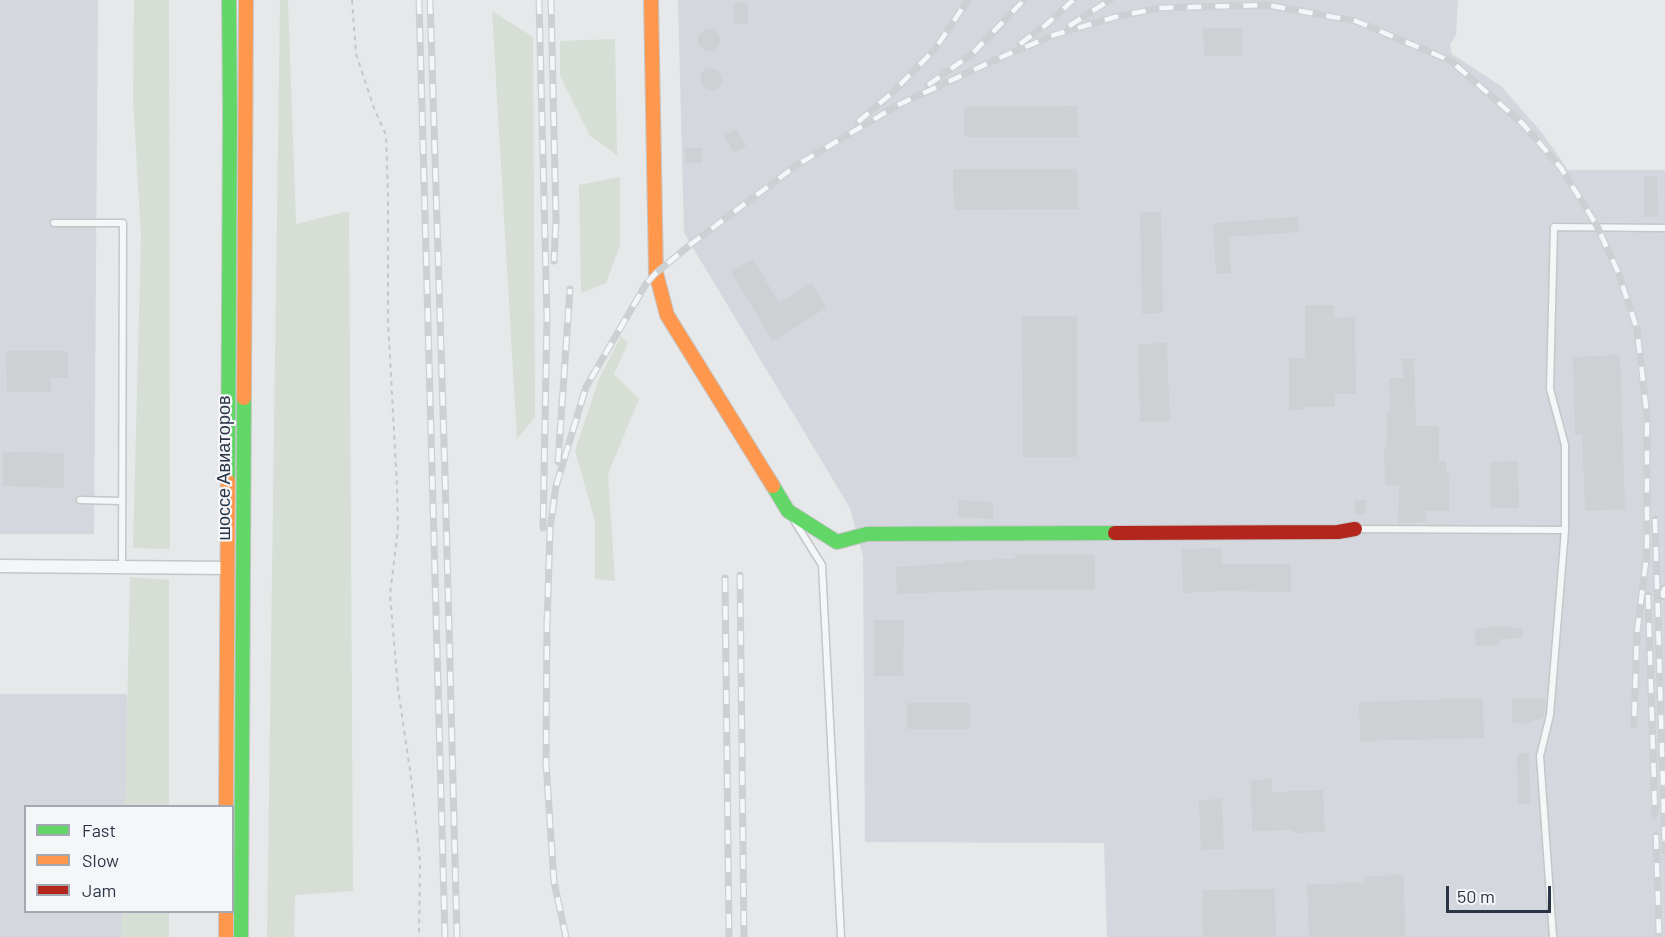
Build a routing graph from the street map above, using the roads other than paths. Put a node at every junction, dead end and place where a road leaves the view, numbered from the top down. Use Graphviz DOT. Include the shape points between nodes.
graph roads {
  1 [pos="230,0"];
  2 [pos="246,0"];
  3 [pos="651,0"];
  4 [pos="54,224"];
  5 [pos="1665,228"];
  6 [pos="80,500"];
  7 [pos="122,501"];
  8 [pos="788,511"];
  9 [pos="1355,530"];
  10 [pos="1565,530"];
  11 [pos="0,566"];
  12 [pos="122,567"];
  13 [pos="228,568"];
  14 [pos="226,805"];
  15 [pos="226,913"];
  16 [pos="226,937"];
  17 [pos="241,937"];
  18 [pos="841,937"];
  19 [pos="1553,937"];
  1 -- 13 [label="main road, шоссе Авиаторов"];
  2 -- 17 [label="main road, шоссе Авиаторов"];
  3 -- 8 [label="main road" via="656,273 667,315"];
  4 -- 7 [label="lane" via="123,223"];
  5 -- 10 [label="lane" via="1554,227 1550,389 1565,445"];
  6 -- 7 [label="lane"];
  7 -- 12 [label="lane"];
  8 -- 9 [label="main road" via="837,542 867,534"];
  8 -- 18 [label="lane" via="822,565"];
  9 -- 10 [label="lane"];
  10 -- 19 [label="lane" via="1550,715 1540,756"];
  11 -- 12 [label="street"];
  12 -- 13 [label="street"];
  13 -- 14 [label="main road, шоссе Авиаторов"];
  15 -- 16 [label="main road"];
}
